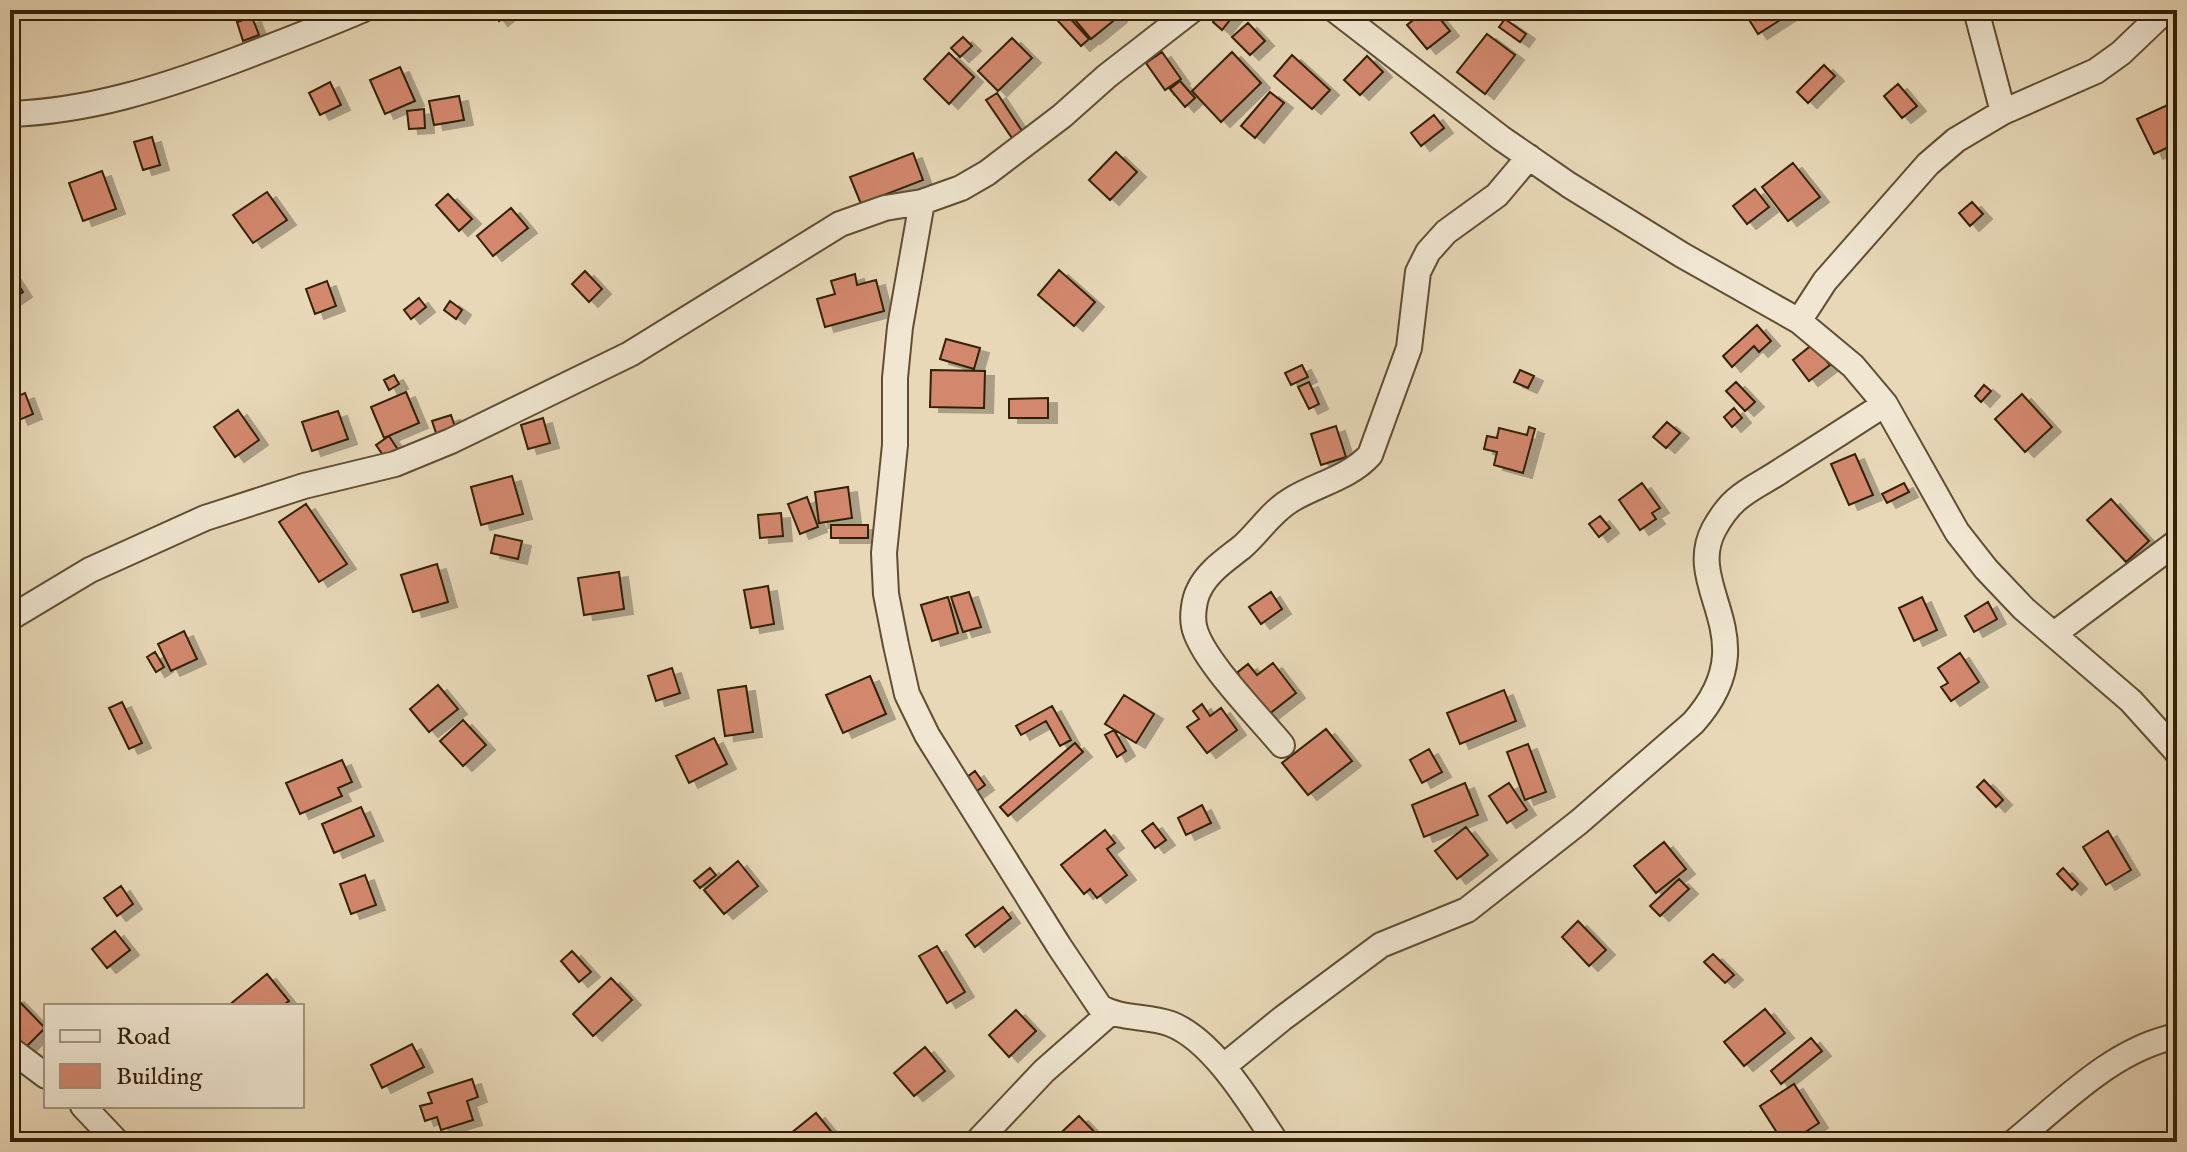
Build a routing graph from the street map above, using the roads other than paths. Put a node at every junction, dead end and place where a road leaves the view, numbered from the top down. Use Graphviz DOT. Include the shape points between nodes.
graph roads {
  1 [pos="362,10"];
  2 [pos="1192,10"];
  3 [pos="1335,10"];
  4 [pos="1976,10"];
  5 [pos="2166,10"];
  6 [pos="2003,112"];
  7 [pos="10,114"];
  8 [pos="1529,157"];
  9 [pos="922,202"];
  10 [pos="1799,321"];
  11 [pos="1885,404"];
  12 [pos="2177,542"];
  13 [pos="10,618"];
  14 [pos="2054,634"];
  15 [pos="1282,745"];
  16 [pos="2177,752"];
  17 [pos="1110,1013"];
  18 [pos="2177,1036"];
  19 [pos="10,1049"];
  20 [pos="1224,1066"];
  21 [pos="44,1074"];
  22 [pos="84,1108"];
  23 [pos="101,1137"];
  24 [pos="2020,1140"];
  25 [pos="977,1142"];
  26 [pos="1276,1142"];
  1 -- 7 [label="street" via="166,86 105,104"];
  2 -- 9 [label="street" via="987,173"];
  3 -- 8 [label="street"];
  4 -- 6 [label="street"];
  5 -- 6 [label="street" via="2096,71"];
  6 -- 10 [label="street" via="1928,164 1825,281"];
  8 -- 10 [label="street" via="1682,255"];
  8 -- 15 [label="street" via="1497,195 1428,252 1418,272 1409,348 1370,455 1361,465 1274,512 1199,590 1194,626 1203,648"];
  9 -- 13 [label="street" via="840,224 630,354 451,441 395,464 205,518 90,570"];
  9 -- 17 [label="street" via="900,327 884,553 886,594 907,694 927,735 1059,946 1095,1000"];
  10 -- 11 [label="street" via="1853,366"];
  11 -- 14 [label="street" via="1957,532 2024,609"];
  11 -- 20 [label="street" via="1736,500 1716,526 1707,543 1707,559 1726,634 1727,660 1718,688 1693,723 1467,910 1381,945"];
  12 -- 14 [label="street"];
  14 -- 16 [label="street" via="2131,701"];
  17 -- 20 [label="street" via="1174,1025"];
  17 -- 25 [label="street" via="1044,1071"];
  18 -- 24 [label="street" via="2159,1040 2099,1073"];
  19 -- 21 [label="street"];
  20 -- 26 [label="street"];
  22 -- 23 [label="street"];
}
